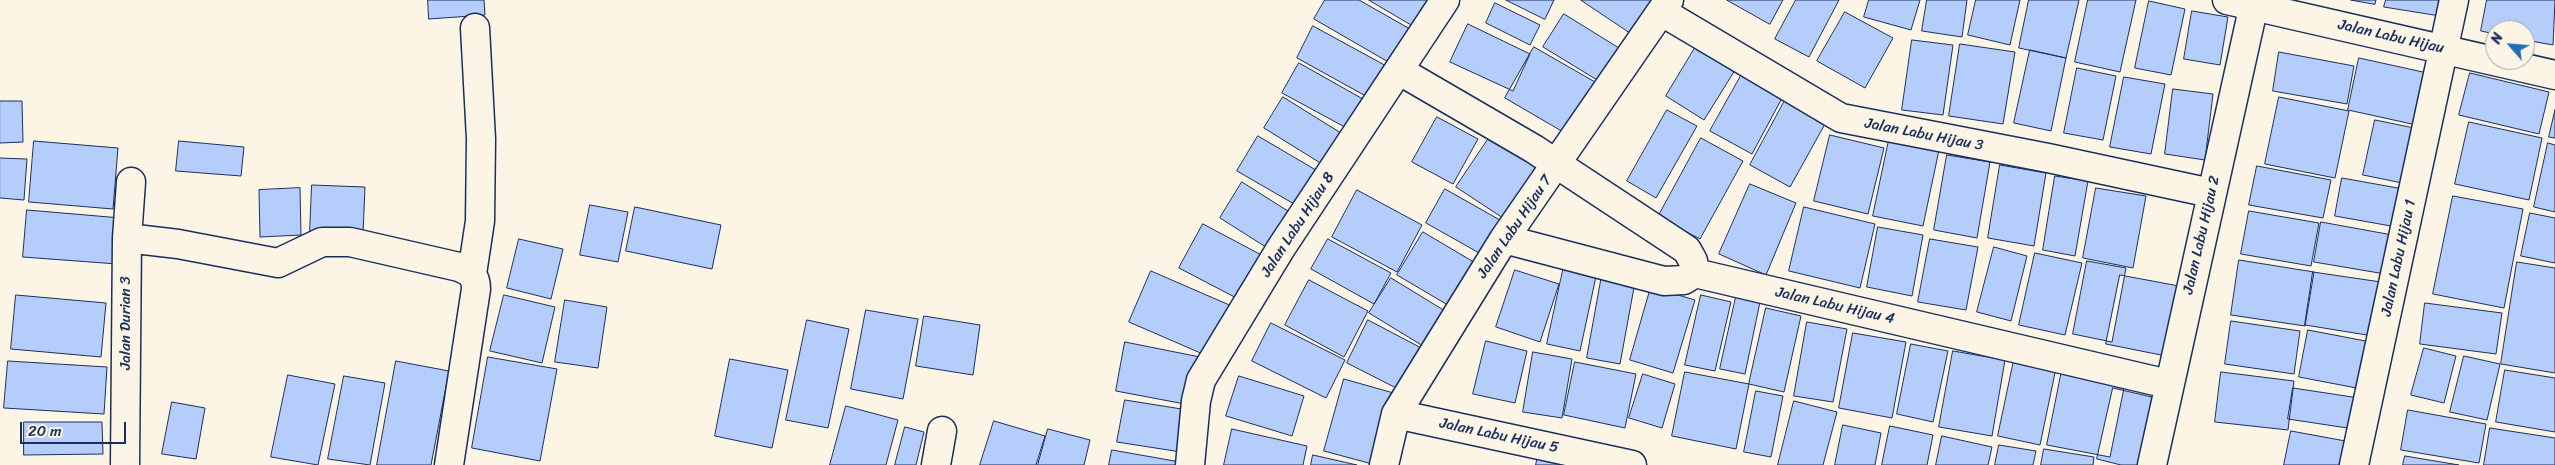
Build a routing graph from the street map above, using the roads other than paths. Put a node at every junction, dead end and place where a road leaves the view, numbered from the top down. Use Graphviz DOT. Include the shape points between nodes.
graph roads {
  1 [pos="1445,0"];
  2 [pos="2227,0"];
  3 [pos="2454,0"];
  4 [pos="2254,2"];
  5 [pos="1665,6"];
  6 [pos="475,28"];
  7 [pos="2445,50"];
  8 [pos="1400,71"];
  9 [pos="2555,75"];
  10 [pos="1556,166"];
  11 [pos="131,182"];
  12 [pos="2211,193"];
  13 [pos="127,238"];
  14 [pos="1504,240"];
  15 [pos="1695,272"];
  16 [pos="472,274"];
  17 [pos="2168,384"];
  18 [pos="1396,414"];
  19 [pos="942,431"];
  20 [pos="125,465"];
  21 [pos="449,465"];
  22 [pos="936,465"];
  23 [pos="1190,465"];
  24 [pos="1384,465"];
  25 [pos="1632,465"];
  26 [pos="2152,465"];
  27 [pos="2354,465"];
  1 -- 8 [label="street, Jalan Labu Hijau 8"];
  2 -- 4 [label="street, Jalan Labu Hijau"];
  3 -- 7 [label="street, Jalan Labu Hijau 1"];
  4 -- 7 [label="street, Jalan Labu Hijau"];
  4 -- 12 [label="street, Jalan Labu Hijau 2"];
  5 -- 10 [label="street, Jalan Labu Hijau 7"];
  5 -- 12 [label="street, Jalan Labu Hijau 3" via="1840,118"];
  6 -- 16 [label="street" via="481,138 480,221"];
  7 -- 9 [label="street, Jalan Labu Hijau"];
  7 -- 27 [label="street, Jalan Labu Hijau 1"];
  8 -- 10 [label="street"];
  8 -- 23 [label="street, Jalan Labu Hijau 8" via="1281,248 1201,380"];
  10 -- 14 [label="street, Jalan Labu Hijau 7"];
  10 -- 15 [label="street" via="1687,250"];
  11 -- 13 [label="street, Jalan Durian 3"];
  12 -- 17 [label="street, Jalan Labu Hijau 2"];
  13 -- 16 [label="street" via="187,245 278,263 322,242 350,242 459,267"];
  13 -- 20 [label="street, Jalan Durian 3"];
  14 -- 15 [label="street" via="1664,280 1684,280"];
  14 -- 18 [label="street, Jalan Labu Hijau 7"];
  15 -- 17 [label="street, Jalan Labu Hijau 4"];
  16 -- 21 [label="street" via="476,290"];
  17 -- 26 [label="street, Jalan Labu Hijau 2"];
  18 -- 24 [label="street, Jalan Labu Hijau 7"];
  18 -- 25 [label="street, Jalan Labu Hijau 5"];
  19 -- 22 [label="street"];
}
